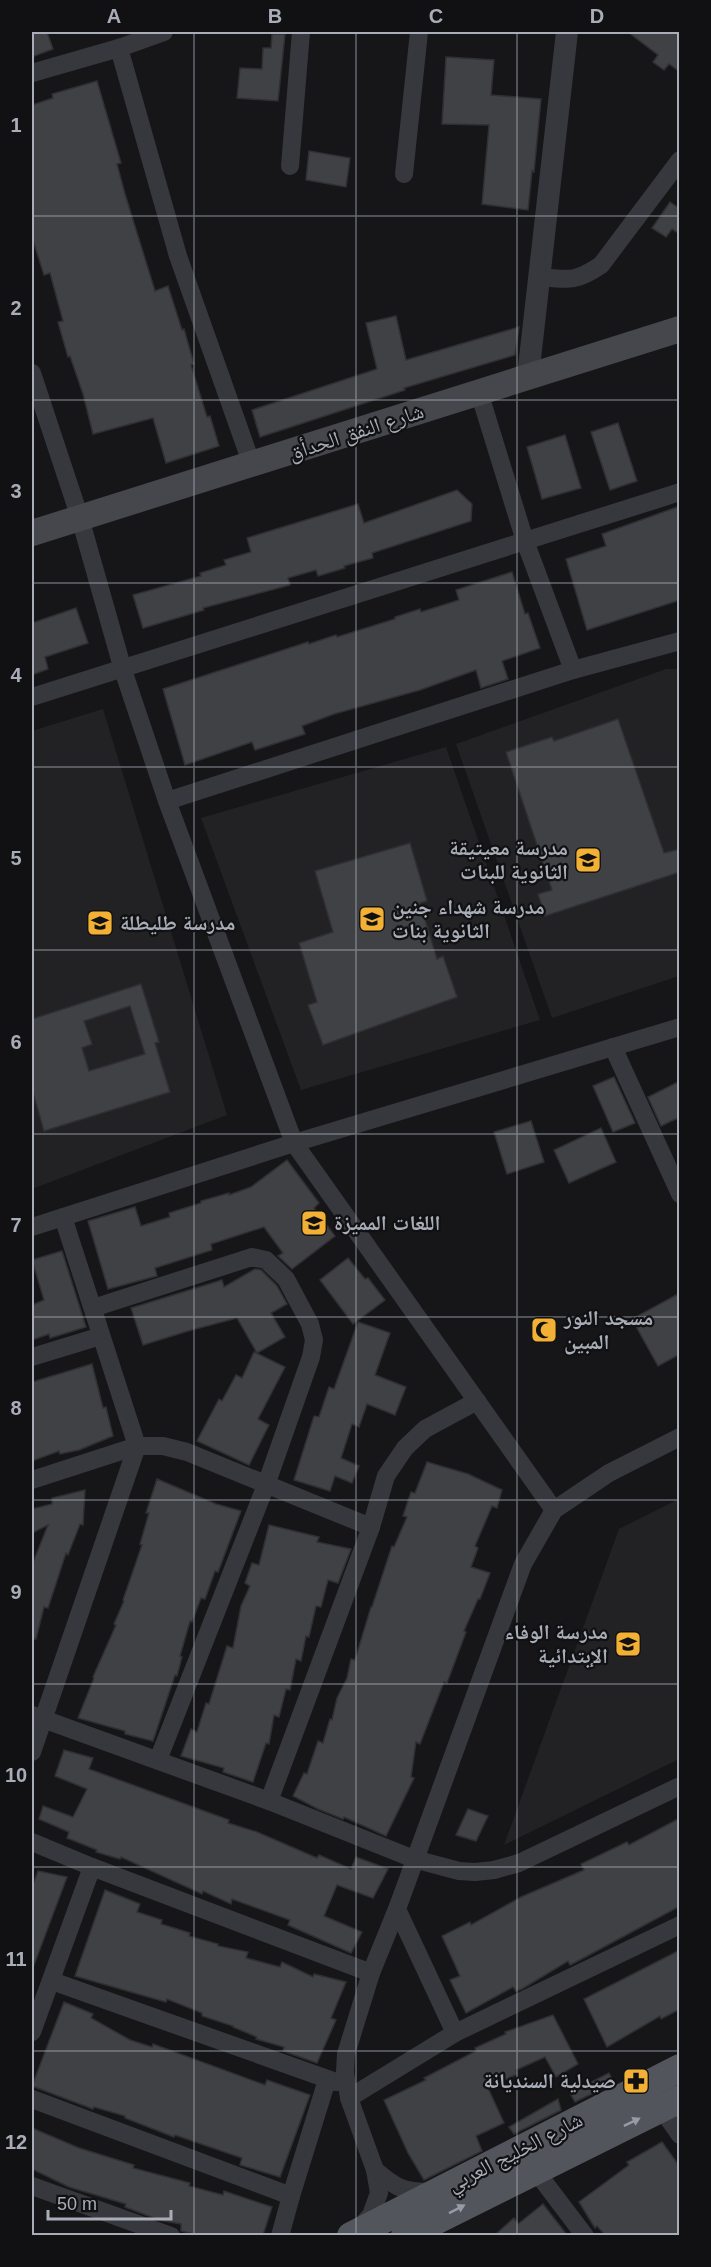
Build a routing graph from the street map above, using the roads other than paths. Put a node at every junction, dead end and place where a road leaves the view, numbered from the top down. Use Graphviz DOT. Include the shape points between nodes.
graph roads {
  1 [pos="164,32"];
  2 [pos="300,32"];
  3 [pos="419,32"];
  4 [pos="567,32"];
  5 [pos="118,48"];
  6 [pos="32,74"];
  7 [pos="680,160"];
  8 [pos="290,166"];
  9 [pos="404,174"];
  10 [pos="540,277"];
  11 [pos="680,328"];
  12 [pos="32,373"];
  13 [pos="528,376"];
  14 [pos="479,392"];
  15 [pos="252,465"];
  16 [pos="680,492"];
  17 [pos="80,518"];
  18 [pos="32,532"];
  19 [pos="525,541"];
  20 [pos="680,641"];
  21 [pos="123,670"];
  22 [pos="573,670"];
  23 [pos="32,697"];
  24 [pos="167,801"];
  25 [pos="680,1027"];
  26 [pos="613,1047"];
  27 [pos="294,1143"];
  28 [pos="672,1157"];
  29 [pos="680,1194"];
  30 [pos="63,1217"];
  31 [pos="32,1227"];
  32 [pos="93,1308"];
  33 [pos="101,1336"];
  34 [pos="32,1357"];
  35 [pos="477,1401"];
  36 [pos="680,1437"];
  37 [pos="137,1446"];
  38 [pos="32,1480"];
  39 [pos="266,1485"];
  40 [pos="554,1510"];
  41 [pos="371,1527"];
  42 [pos="37,1717"];
  43 [pos="32,1752"];
  44 [pos="158,1760"];
  45 [pos="680,1786"];
  46 [pos="269,1801"];
  47 [pos="32,1842"];
  48 [pos="414,1859"];
  49 [pos="92,1867"];
  50 [pos="397,1909"];
  51 [pos="680,1924"];
  52 [pos="371,1972"];
  53 [pos="52,1982"];
  54 [pos="32,2032"];
  55 [pos="455,2033"];
  56 [pos="680,2068"];
  57 [pos="327,2080"];
  58 [pos="348,2091"];
  59 [pos="32,2099"];
  60 [pos="670,2103"];
  61 [pos="680,2135"];
  62 [pos="375,2170"];
  63 [pos="535,2170"];
  64 [pos="32,2186"];
  65 [pos="435,2192"];
  66 [pos="291,2196"];
  67 [pos="171,2235"];
  68 [pos="280,2235"];
  69 [pos="353,2235"];
  70 [pos="405,2235"];
  71 [pos="585,2235"];
  1 -- 5 [label="street"];
  2 -- 8 [label="street"];
  3 -- 9 [label="street"];
  4 -- 10 [label="street"];
  5 -- 6 [label="street"];
  5 -- 15 [label="street" via="178,256"];
  7 -- 10 [label="street" via="601,265 571,280"];
  10 -- 13 [label="street"];
  11 -- 13 [label="main road, شارع النفق الحدأق"];
  12 -- 17 [label="street"];
  13 -- 14 [label="main road, شارع النفق الحدأق"];
  14 -- 15 [label="main road, شارع النفق الحدأق"];
  14 -- 19 [label="street"];
  15 -- 17 [label="main road, شارع النفق الحدأق"];
  16 -- 19 [label="street"];
  17 -- 18 [label="main road, شارع النفق الحدأق"];
  17 -- 21 [label="street"];
  19 -- 21 [label="street"];
  19 -- 22 [label="street"];
  20 -- 22 [label="street"];
  21 -- 23 [label="street"];
  21 -- 24 [label="street"];
  22 -- 24 [label="street"];
  24 -- 27 [label="street"];
  25 -- 26 [label="street"];
  26 -- 27 [label="street"];
  26 -- 28 [label="street"];
  27 -- 30 [label="street"];
  27 -- 35 [label="street"];
  28 -- 29 [label="street"];
  30 -- 31 [label="street"];
  30 -- 32 [label="street"];
  32 -- 33 [label="street"];
  32 -- 39 [label="street" via="252,1257 266,1260 285,1279 314,1340"];
  33 -- 34 [label="street"];
  33 -- 37 [label="street"];
  35 -- 40 [label="street"];
  35 -- 41 [label="street" via="425,1429 405,1448 386,1476"];
  36 -- 40 [label="street" via="609,1473"];
  37 -- 38 [label="street"];
  37 -- 39 [label="street" via="163,1446 187,1452"];
  37 -- 42 [label="street"];
  39 -- 41 [label="street"];
  39 -- 44 [label="street"];
  40 -- 48 [label="street" via="523,1564"];
  41 -- 46 [label="street"];
  42 -- 43 [label="street"];
  42 -- 44 [label="street"];
  44 -- 46 [label="street"];
  45 -- 48 [label="street" via="519,1863 494,1870 459,1871"];
  46 -- 48 [label="street"];
  47 -- 49 [label="street"];
  48 -- 50 [label="street"];
  49 -- 52 [label="street"];
  49 -- 53 [label="street"];
  50 -- 52 [label="street"];
  50 -- 55 [label="street"];
  51 -- 55 [label="street"];
  52 -- 58 [label="street" via="346,2054"];
  53 -- 54 [label="street"];
  53 -- 57 [label="street"];
  55 -- 58 [label="street"];
  56 -- 65 [label="main road, شارع الخليج العربي"];
  57 -- 58 [label="street"];
  57 -- 66 [label="street"];
  58 -- 62 [label="street"];
  59 -- 66 [label="street"];
  60 -- 61 [label="street"];
  63 -- 60 [label="main road, شارع الخليج العربي, one-way"];
  62 -- 65 [label="street" via="393,2186 413,2192"];
  62 -- 69 [label="street" via="379,2193 371,2215"];
  70 -- 63 [label="main road, شارع الخليج العربي, one-way"];
  63 -- 71 [label="street"];
  64 -- 67 [label="street"];
  65 -- 69 [label="main road, شارع الخليج العربي"];
  66 -- 68 [label="street"];
}
